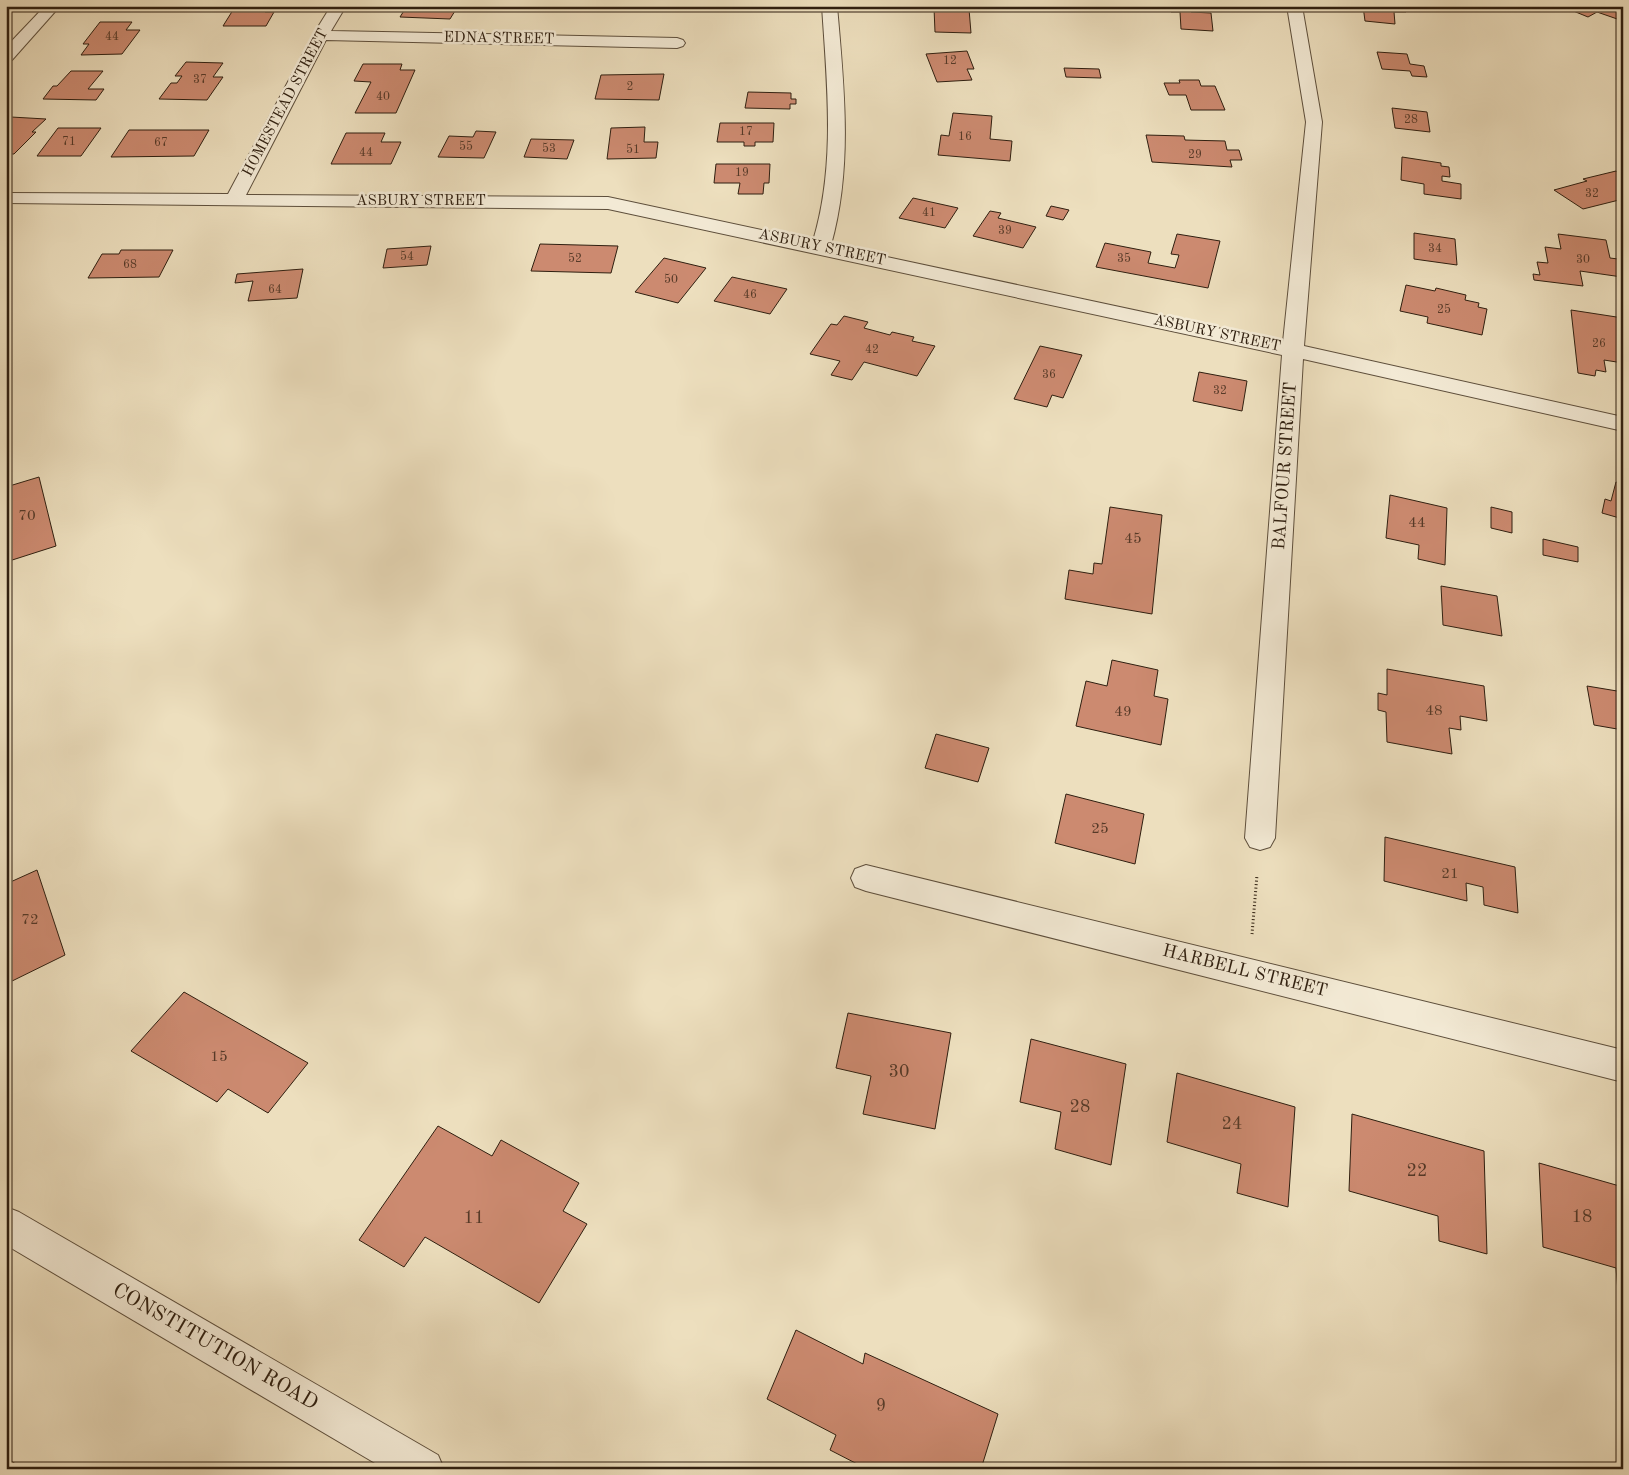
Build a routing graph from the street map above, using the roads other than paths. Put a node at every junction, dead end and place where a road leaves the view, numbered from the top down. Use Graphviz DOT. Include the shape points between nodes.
graph roads {
  1 [pos="53,6"];
  2 [pos="339,6"];
  3 [pos="829,6"];
  4 [pos="1294,6"];
  5 [pos="321,35"];
  6 [pos="677,43"];
  7 [pos="6,58"];
  8 [pos="6,198"];
  9 [pos="234,200"];
  10 [pos="822,248"];
  11 [pos="1293,350"];
  12 [pos="1623,424"];
  13 [pos="1260,838"];
  14 [pos="866,878"];
  15 [pos="1623,1066"];
  16 [pos="6,1225"];
  17 [pos="424,1469"];
  1 -- 7 [label="street"];
  2 -- 5 [label="street, HOMESTEAD STREET"];
  3 -- 10 [label="street" via="836,117 834,196"];
  4 -- 11 [label="street, BALFOUR STREET" via="1314,122"];
  5 -- 6 [label="street, EDNA STREET"];
  5 -- 9 [label="street, HOMESTEAD STREET"];
  8 -- 9 [label="street, ASBURY STREET"];
  9 -- 10 [label="street, ASBURY STREET" via="608,203"];
  10 -- 11 [label="street, ASBURY STREET"];
  11 -- 12 [label="street, ASBURY STREET"];
  11 -- 13 [label="street, BALFOUR STREET"];
  14 -- 15 [label="street, HARBELL STREET"];
  16 -- 17 [label="street, CONSTITUTION ROAD"];
}
